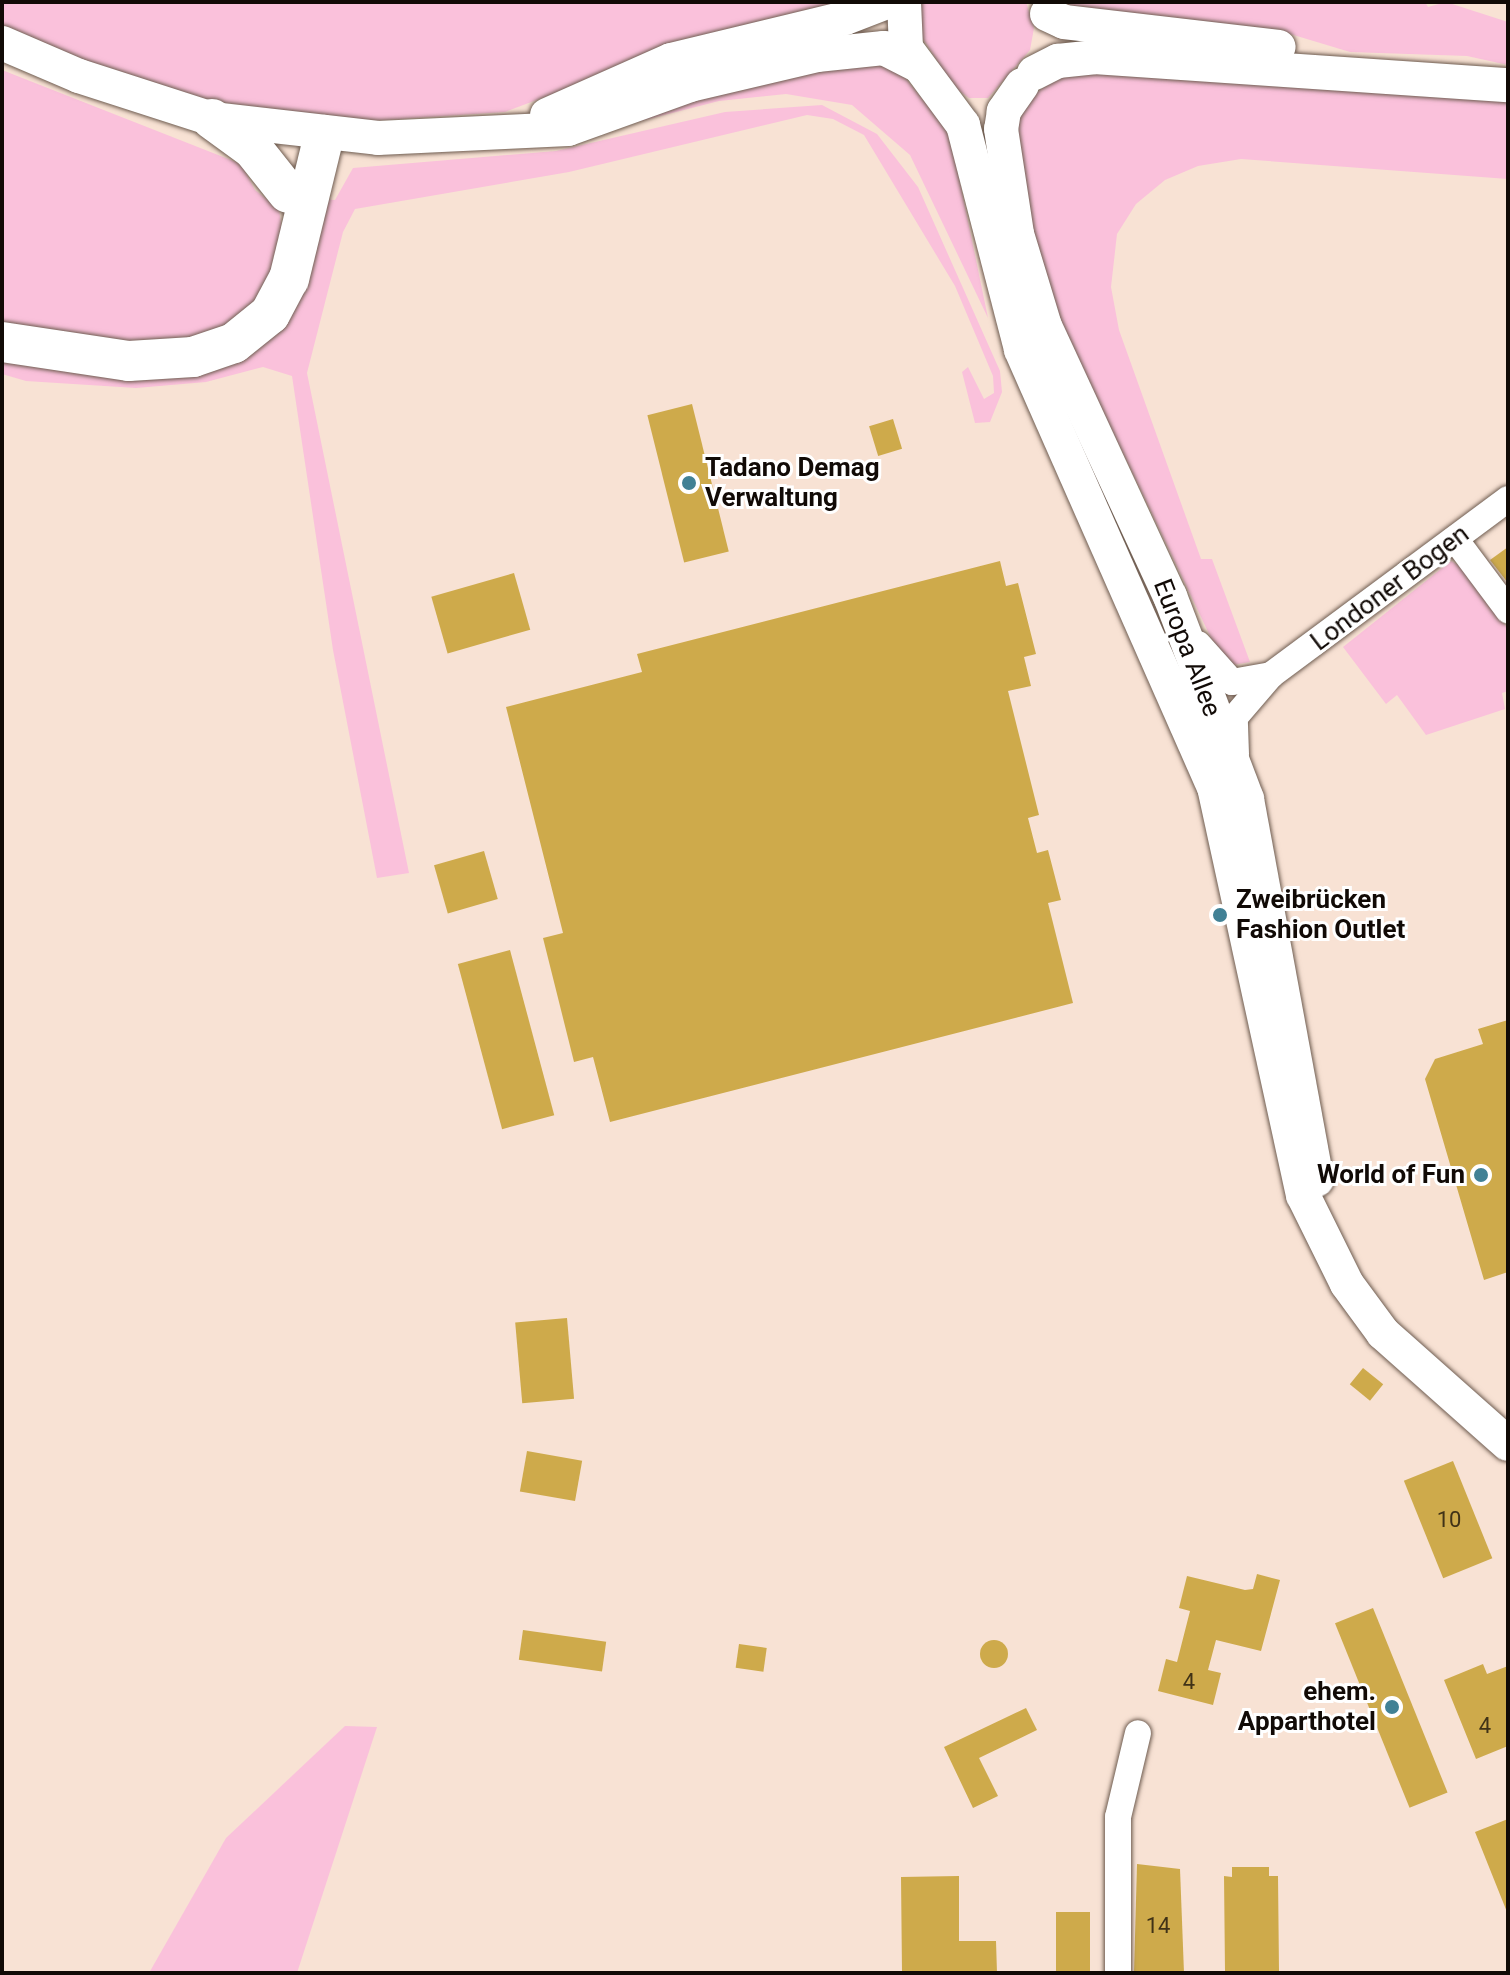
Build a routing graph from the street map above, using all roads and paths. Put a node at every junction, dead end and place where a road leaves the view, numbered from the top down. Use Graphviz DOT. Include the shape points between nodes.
graph roads {
  1 [pos="887,2"];
  2 [pos="904,2"];
  3 [pos="1044,8"];
  4 [pos="2,43"];
  5 [pos="918,65"];
  6 [pos="1508,73"];
  7 [pos="1028,79"];
  8 [pos="1508,85"];
  9 [pos="951,107"];
  10 [pos="212,119"];
  11 [pos="489,132"];
  12 [pos="324,135"];
  13 [pos="288,193"];
  14 [pos="291,266"];
  15 [pos="2,342"];
  16 [pos="1508,499"];
  17 [pos="1455,539"];
  18 [pos="1170,596"];
  19 [pos="1508,610"];
  20 [pos="1271,675"];
  21 [pos="1247,799"];
  22 [pos="1323,1236"];
  23 [pos="1508,1444"];
  24 [pos="1138,1733"];
  25 [pos="1118,1973"];
  1 -- 11 [label="main road" via="845,18 686,55 569,108"];
  2 -- 5 [label="main road" via="901,35"];
  3 -- 6 [label="main road" via="1064,22 1249,41 1382,64"];
  3 -- 7 [label="main road, Europa Allee" via="1048,39"];
  4 -- 10 [label="main road" via="79,76"];
  5 -- 9 [label="main road, Europa Allee"];
  5 -- 11 [label="main road" via="884,48 817,55 690,85 588,124"];
  7 -- 8 [label="main road" via="1058,61 1094,57"];
  7 -- 9 [label="main road" via="990,106"];
  7 -- 18 [label="main road, Europa Allee" via="1004,111 1001,141 1031,282 1079,408"];
  9 -- 22 [label="main road, Europa Allee" via="968,137 1021,350 1214,787 1293,1162"];
  10 -- 12 [label="main road"];
  10 -- 13 [label="highway" via="253,149"];
  11 -- 12 [label="main road"];
  12 -- 13 [label="highway" via="296,155"];
  12 -- 14 [label="highway"];
  13 -- 14 [label="highway"];
  14 -- 15 [label="highway" via="262,324 211,353 129,361"];
  16 -- 17 [label="street, Londoner Bogen"];
  17 -- 19 [label="street"];
  17 -- 20 [label="street, Londoner Bogen"];
  18 -- 20 [label="street, Londoner Bogen" via="1222,676 1237,683"];
  18 -- 21 [label="main road, Europa Allee"];
  20 -- 21 [label="street, Londoner Bogen" via="1233,723"];
  21 -- 22 [label="main road, Europa Allee" via="1315,1153"];
  22 -- 23 [label="main road, Europa Allee" via="1347,1284 1383,1333"];
  24 -- 25 [label="street" via="1118,1817"];
}
